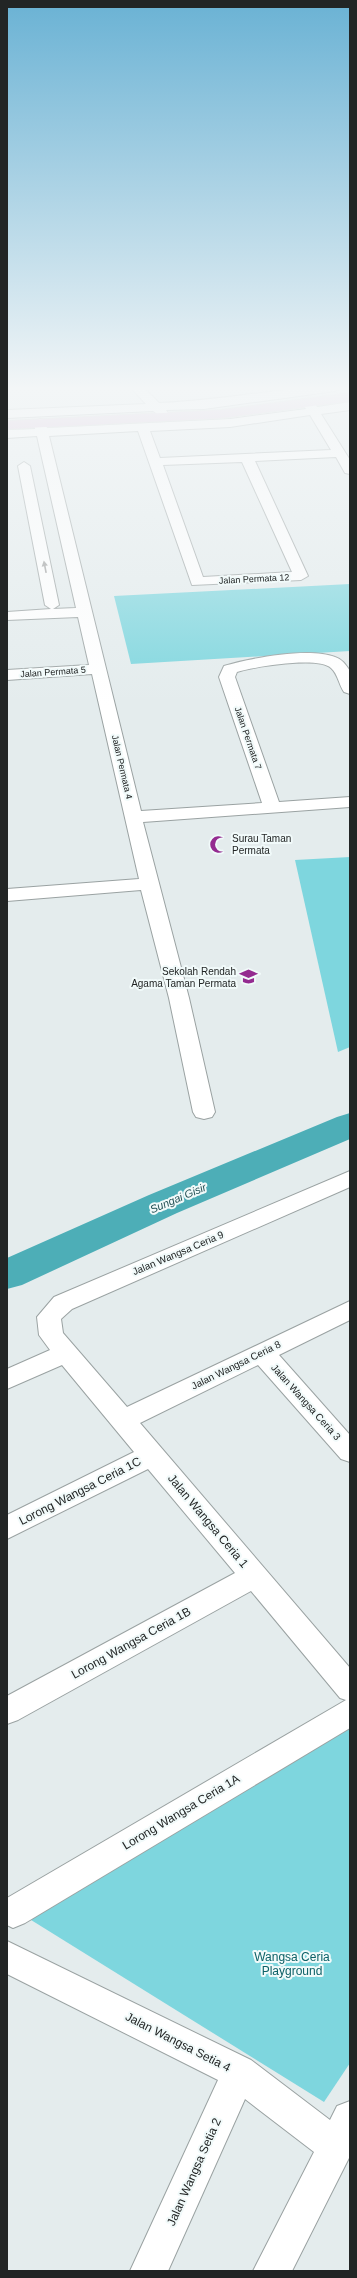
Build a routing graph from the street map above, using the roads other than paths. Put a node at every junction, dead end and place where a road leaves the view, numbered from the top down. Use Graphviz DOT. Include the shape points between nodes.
graph roads {
  1 [pos="25,493"];
  2 [pos="57,493"];
  3 [pos="167,493"];
  4 [pos="263,493"];
  5 [pos="52,605"];
  6 [pos="7,607"];
  7 [pos="84,608"];
  8 [pos="7,616"];
  9 [pos="99,669"];
  10 [pos="7,675"];
  11 [pos="350,689"];
  12 [pos="350,802"];
  13 [pos="272,807"];
  14 [pos="134,817"];
  15 [pos="149,884"];
  16 [pos="7,895"];
  17 [pos="204,1112"];
  18 [pos="350,1178"];
  19 [pos="350,1310"];
  20 [pos="66,1353"];
  21 [pos="262,1353"];
  22 [pos="7,1380"];
  23 [pos="123,1420"];
  24 [pos="350,1452"];
  25 [pos="152,1455"];
  26 [pos="7,1528"];
  27 [pos="254,1576"];
  28 [pos="350,1689"];
  29 [pos="7,1711"];
  30 [pos="350,1712"];
  31 [pos="13,1912"];
  32 [pos="7,1957"];
  33 [pos="238,2072"];
  34 [pos="343,2133"];
  35 [pos="149,2271"];
  36 [pos="272,2271"];
  5 -- 1 [label="street, one-way"];
  2 -- 7 [label="street, Jalan Permata 4"];
  3 -- 4 [label="street, Jalan Permata 12" via="197,582 301,576"];
  5 -- 6 [label="street"];
  5 -- 7 [label="street"];
  7 -- 8 [label="street"];
  7 -- 9 [label="street, Jalan Permata 4"];
  9 -- 10 [label="street, Jalan Permata 5"];
  9 -- 14 [label="street, Jalan Permata 4"];
  11 -- 13 [label="street, Jalan Permata 7" via="341,668 328,660 244,664 230,669 227,677"];
  12 -- 13 [label="street"];
  13 -- 14 [label="street"];
  14 -- 15 [label="street, Jalan Permata 4"];
  15 -- 16 [label="street"];
  15 -- 17 [label="street, Jalan Permata 4" via="179,998"];
  18 -- 20 [label="street, Jalan Wangsa Ceria 9" via="63,1303 49,1318 51,1335"];
  19 -- 21 [label="street, Jalan Wangsa Ceria 8"];
  20 -- 22 [label="street"];
  20 -- 23 [label="street, Jalan Wangsa Ceria 1"];
  21 -- 23 [label="street, Jalan Wangsa Ceria 8"];
  21 -- 24 [label="street, Jalan Wangsa Ceria 3"];
  23 -- 25 [label="street, Jalan Wangsa Ceria 1"];
  25 -- 26 [label="street, Lorong Wangsa Ceria 1C"];
  25 -- 27 [label="street, Jalan Wangsa Ceria 1"];
  27 -- 28 [label="street, Jalan Wangsa Ceria 1"];
  27 -- 29 [label="street, Lorong Wangsa Ceria 1B"];
  30 -- 31 [label="street, Lorong Wangsa Ceria 1A"];
  32 -- 33 [label="street, Jalan Wangsa Setia 4"];
  33 -- 34 [label="street, Jalan Wangsa Setia 4"];
  33 -- 35 [label="street, Jalan Wangsa Setia 2"];
  34 -- 36 [label="street"];
}
